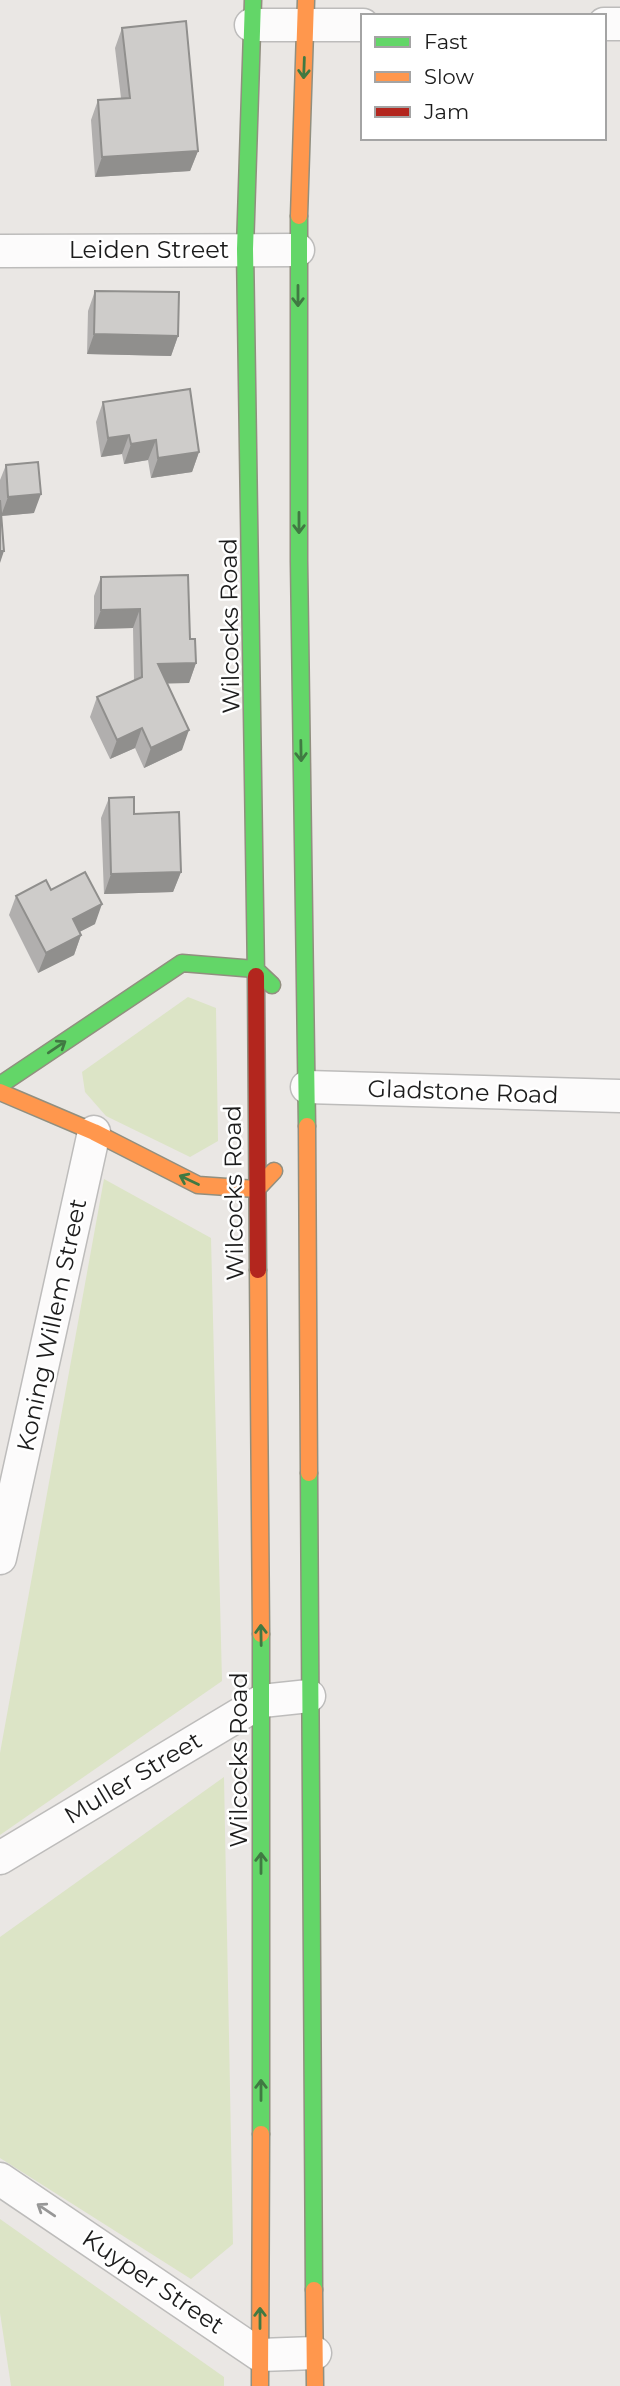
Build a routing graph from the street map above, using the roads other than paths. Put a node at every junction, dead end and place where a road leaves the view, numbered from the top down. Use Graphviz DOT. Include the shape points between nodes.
graph roads {
  1 [pos="252,13"];
  2 [pos="305,13"];
  3 [pos="361,25"];
  4 [pos="245,249"];
  5 [pos="298,250"];
  6 [pos="0,251"];
  7 [pos="255,969"];
  8 [pos="305,1016"];
  9 [pos="0,1085"];
  10 [pos="307,1087"];
  11 [pos="0,1092"];
  12 [pos="620,1096"];
  13 [pos="94,1132"];
  14 [pos="307,1137"];
  15 [pos="257,1189"];
  16 [pos="0,1559"];
  17 [pos="309,1696"];
  18 [pos="262,1700"];
  19 [pos="0,1858"];
  20 [pos="0,2179"];
  21 [pos="315,2353"];
  22 [pos="260,2355"];
  23 [pos="260,2386"];
  24 [pos="315,2386"];
  1 -- 2 [label="street"];
  1 -- 4 [label="street, Wilcocks Road"];
  2 -- 3 [label="street"];
  2 -- 5 [label="street, one-way"];
  4 -- 5 [label="street, Leiden Street"];
  4 -- 6 [label="street, Leiden Street"];
  4 -- 7 [label="street, Wilcocks Road" via="258,564"];
  5 -- 8 [label="street, one-way" via="293,561"];
  7 -- 8 [label="street"];
  9 -- 7 [label="street, one-way" via="181,963"];
  7 -- 15 [label="street, Wilcocks Road"];
  8 -- 10 [label="street"];
  10 -- 12 [label="street, Gladstone Road"];
  10 -- 14 [label="street"];
  11 -- 13 [label="street"];
  15 -- 13 [label="street, one-way" via="198,1185"];
  13 -- 16 [label="street, Koning Willem Street"];
  14 -- 15 [label="street"];
  14 -- 17 [label="street"];
  18 -- 15 [label="street, Wilcocks Road, one-way"];
  17 -- 18 [label="street, Muller Street"];
  17 -- 21 [label="street"];
  18 -- 19 [label="street, Muller Street"];
  22 -- 18 [label="street, Wilcocks Road, one-way"];
  22 -- 20 [label="street, Kuyper Street, one-way"];
  21 -- 22 [label="street"];
  21 -- 24 [label="street"];
  22 -- 23 [label="street, Wilcocks Road"];
}
